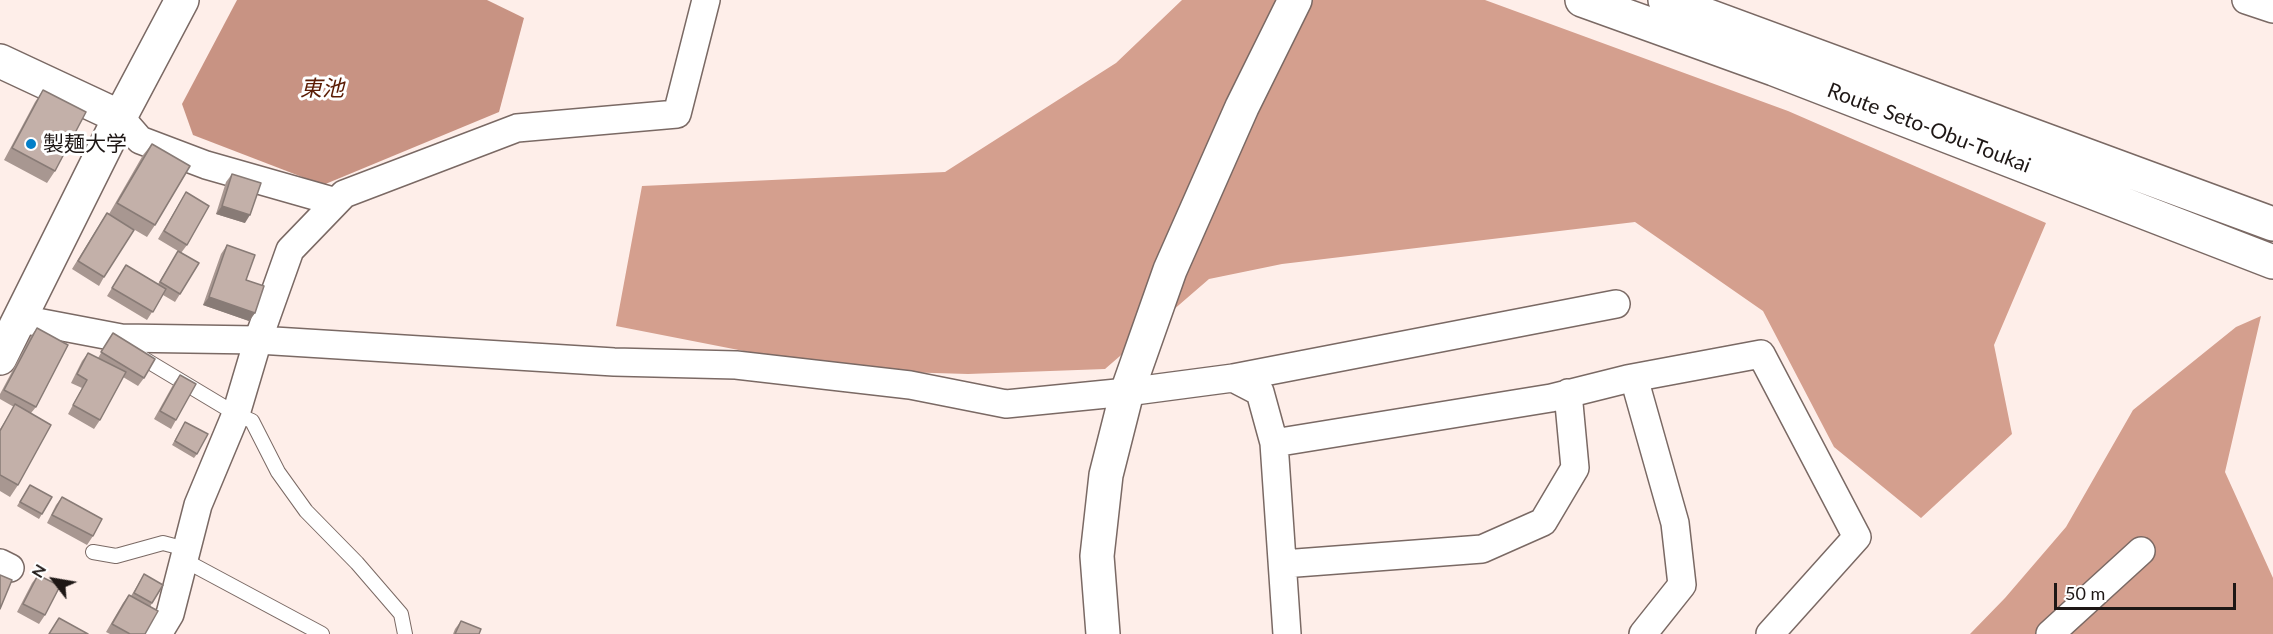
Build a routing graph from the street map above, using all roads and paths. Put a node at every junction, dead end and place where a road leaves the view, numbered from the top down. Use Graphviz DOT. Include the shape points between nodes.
graph roads {
  1 [pos="182,0"];
  2 [pos="706,0"];
  3 [pos="1295,0"];
  4 [pos="1582,0"];
  5 [pos="1665,0"];
  6 [pos="2246,0"];
  7 [pos="1719,9"];
  8 [pos="2273,9"];
  9 [pos="0,61"];
  10 [pos="120,117"];
  11 [pos="336,202"];
  12 [pos="2273,224"];
  13 [pos="2273,262"];
  14 [pos="1616,304"];
  15 [pos="21,319"];
  16 [pos="103,335"];
  17 [pos="258,340"];
  18 [pos="0,358"];
  19 [pos="1233,378"];
  20 [pos="1634,378"];
  21 [pos="1127,392"];
  22 [pos="1568,393"];
  23 [pos="236,414"];
  24 [pos="1274,443"];
  25 [pos="2141,551"];
  26 [pos="93,552"];
  27 [pos="185,555"];
  28 [pos="1283,564"];
  29 [pos="158,634"];
  30 [pos="322,634"];
  31 [pos="405,634"];
  32 [pos="1103,634"];
  33 [pos="1287,634"];
  34 [pos="1643,634"];
  35 [pos="1770,634"];
  36 [pos="2050,634"];
  1 -- 10 [label="main road"];
  2 -- 11 [label="street" via="677,114 517,128 344,194"];
  3 -- 21 [label="main road" via="1242,107 1170,270"];
  4 -- 13 [label="main road, Route Seto-Obu-Toukai" via="1786,73"];
  5 -- 7 [label="main road, Route Seto-Obu-Toukai"];
  6 -- 8 [label="street"];
  7 -- 12 [label="main road, Route Seto-Obu-Toukai"];
  9 -- 10 [label="main road"];
  10 -- 11 [label="street" via="140,140 206,165"];
  10 -- 15 [label="main road"];
  11 -- 17 [label="street" via="290,250"];
  14 -- 19 [label="street"];
  15 -- 16 [label="street"];
  15 -- 18 [label="main road"];
  16 -- 17 [label="street"];
  16 -- 23 [label="lane"];
  17 -- 21 [label="street" via="614,362 736,365 910,385 1006,404"];
  17 -- 23 [label="street"];
  19 -- 21 [label="street"];
  19 -- 24 [label="street" via="1260,392"];
  20 -- 22 [label="street"];
  20 -- 34 [label="street" via="1675,523 1682,585"];
  20 -- 35 [label="street" via="1761,354 1857,537"];
  21 -- 32 [label="main road" via="1106,475 1097,556"];
  22 -- 24 [label="street"];
  22 -- 28 [label="street" via="1575,468 1543,522 1482,549"];
  23 -- 27 [label="street" via="198,505"];
  23 -- 31 [label="lane" via="252,421 278,472 306,511 400,614"];
  24 -- 28 [label="street"];
  25 -- 36 [label="street"];
  26 -- 27 [label="lane" via="116,555 163,543"];
  27 -- 29 [label="street" via="170,614"];
  27 -- 30 [label="lane"];
  28 -- 33 [label="street"];
}
